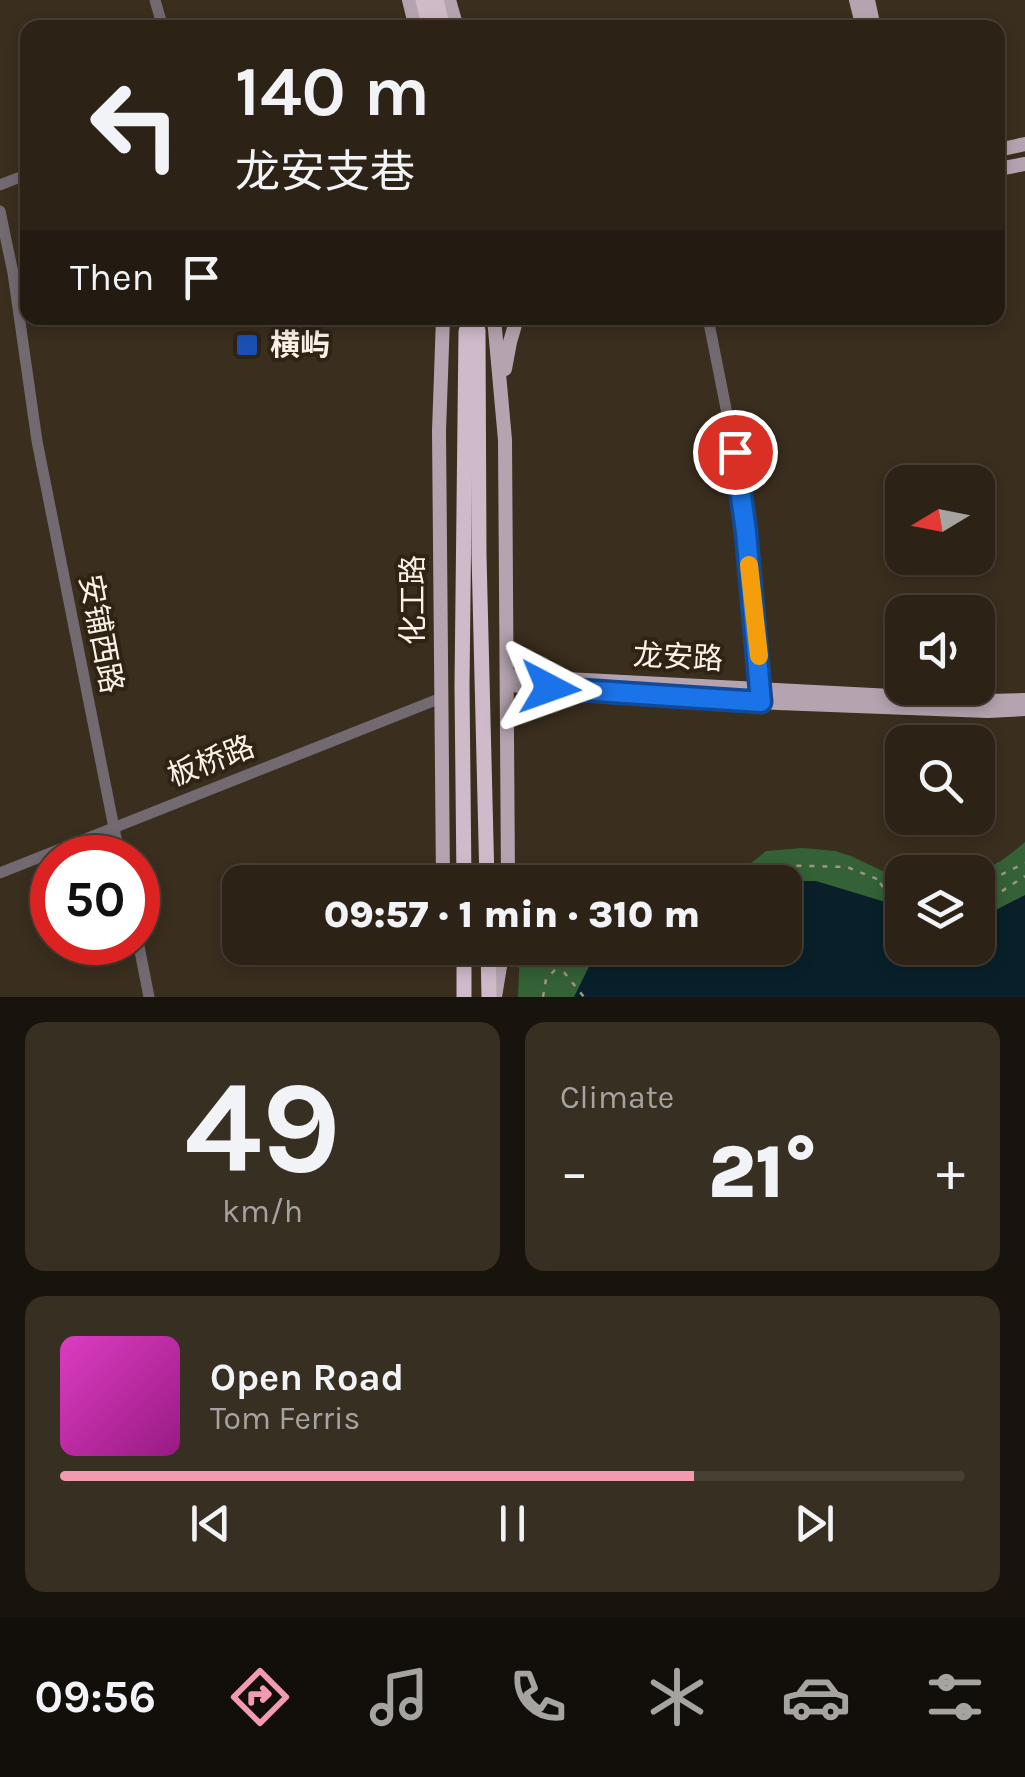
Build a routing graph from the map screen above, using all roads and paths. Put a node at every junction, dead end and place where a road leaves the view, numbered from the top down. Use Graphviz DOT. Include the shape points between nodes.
graph roads {
  1 [pos="0,211"];
  2 [pos="444,325"];
  3 [pos="495,325"];
  4 [pos="515,325"];
  5 [pos="709,325"];
  6 [pos="502,389"];
  7 [pos="507,680"];
  8 [pos="761,696"];
  9 [pos="441,698"];
  10 [pos="1025,700"];
  11 [pos="1025,709"];
  12 [pos="113,826"];
  13 [pos="115,835"];
  14 [pos="1025,863"];
  15 [pos="443,865"];
  16 [pos="464,865"];
  17 [pos="487,865"];
  18 [pos="508,865"];
  19 [pos="802,866"];
  20 [pos="0,873"];
  21 [pos="1025,876"];
  22 [pos="995,878"];
  23 [pos="879,880"];
  24 [pos="885,882"];
  25 [pos="885,889"];
  26 [pos="995,897"];
  27 [pos="143,965"];
  28 [pos="459,965"];
  29 [pos="464,965"];
  30 [pos="489,965"];
  31 [pos="499,965"];
  32 [pos="559,966"];
  33 [pos="464,994"];
  34 [pos="150,997"];
  35 [pos="492,997"];
  36 [pos="543,997"];
  37 [pos="584,997"];
  1 -- 12 [label="street, 安铺西路"];
  2 -- 9 [label="main road, 化工路"];
  3 -- 6 [label="main road"];
  4 -- 6 [label="main road"];
  5 -- 8 [label="street" via="741,484"];
  6 -- 7 [label="main road"];
  7 -- 8 [label="main road, 龙安路"];
  7 -- 18 [label="main road"];
  8 -- 10 [label="main road, 龙安路"];
  8 -- 11 [label="main road, 龙安路"];
  9 -- 12 [label="street, 板桥路"];
  9 -- 15 [label="main road, 化工路"];
  12 -- 13 [label="street, 安铺西路"];
  12 -- 20 [label="street, 板桥路"];
  14 -- 22 [label="path"];
  16 -- 17 [label="highway, 化工路" via="472,330"];
  19 -- 23 [label="path" via="847,867"];
  21 -- 26 [label="path"];
  23 -- 24 [label="path"];
  23 -- 25 [label="path"];
  27 -- 34 [label="street"];
  28 -- 33 [label="main road"];
  29 -- 33 [label="highway"];
  30 -- 35 [label="highway"];
  31 -- 35 [label="main road"];
  32 -- 36 [label="path" via="546,979"];
  32 -- 37 [label="path"];
}
